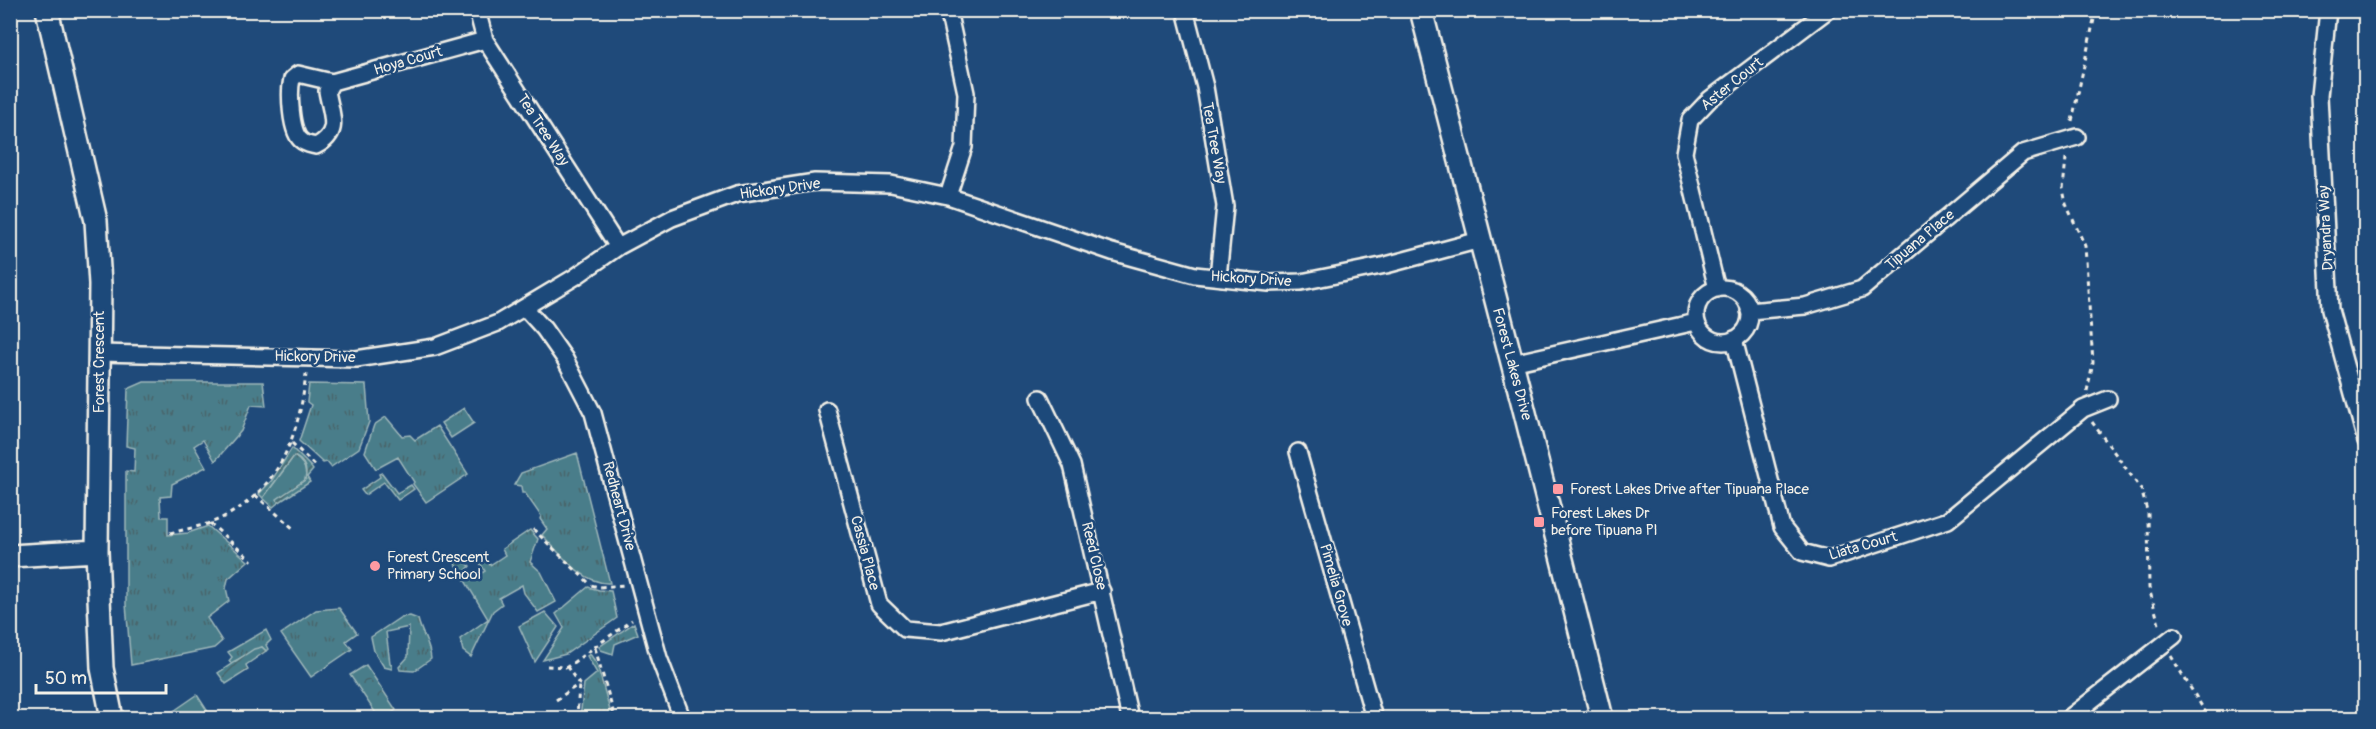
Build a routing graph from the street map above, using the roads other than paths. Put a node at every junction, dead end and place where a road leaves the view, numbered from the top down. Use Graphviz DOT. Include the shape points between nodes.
graph roads {
  1 [pos="47,10"];
  2 [pos="477,10"];
  3 [pos="948,10"];
  4 [pos="1185,10"];
  5 [pos="1421,10"];
  6 [pos="1828,10"];
  7 [pos="2328,10"];
  8 [pos="485,40"];
  9 [pos="332,82"];
  10 [pos="2072,139"];
  11 [pos="948,196"];
  12 [pos="1480,240"];
  13 [pos="618,247"];
  14 [pos="1218,277"];
  15 [pos="1717,289"];
  16 [pos="525,308"];
  17 [pos="1749,311"];
  18 [pos="1696,321"];
  19 [pos="1734,339"];
  20 [pos="98,353"];
  21 [pos="1512,363"];
  22 [pos="1040,398"];
  23 [pos="2108,399"];
  24 [pos="827,410"];
  25 [pos="2366,441"];
  26 [pos="1298,452"];
  27 [pos="97,551"];
  28 [pos="10,556"];
  29 [pos="1102,591"];
  30 [pos="2169,640"];
  31 [pos="112,718"];
  32 [pos="682,718"];
  33 [pos="1130,718"];
  34 [pos="1374,718"];
  35 [pos="1602,718"];
  36 [pos="2069,718"];
  1 -- 20 [label="street, Forest Crescent" via="96,221 100,284"];
  2 -- 8 [label="street, Tea Tree Way"];
  3 -- 11 [label="street" via="966,93 963,147"];
  4 -- 14 [label="street, Tea Tree Way" via="1205,87 1226,206"];
  5 -- 12 [label="street, Forest Lakes Drive"];
  6 -- 15 [label="street, Aster Court" via="1710,99 1690,120 1684,153"];
  7 -- 25 [label="street, Dryandra Way" via="2319,96 2330,310"];
  8 -- 9 [label="street, Hoya Court"];
  8 -- 13 [label="street, Tea Tree Way"];
  9 -- 9 [label="street, Hoya Court" via="298,74 292,79 289,96 302,142 316,146 332,134 327,91"];
  10 -- 17 [label="street, Tipuana Place" via="2024,153 1862,289 1805,306"];
  11 -- 13 [label="street, Hickory Drive" via="891,184 804,183 737,194 672,218"];
  11 -- 14 [label="street, Hickory Drive" via="1112,252 1195,275"];
  12 -- 14 [label="street, Hickory Drive" via="1301,282 1269,284"];
  12 -- 21 [label="street, Forest Lakes Drive"];
  13 -- 16 [label="street, Hickory Drive"];
  15 -- 17 [label="street" via="1743,297"];
  15 -- 18 [label="street" via="1699,303"];
  16 -- 20 [label="street, Hickory Drive" via="498,323 435,347 356,359"];
  16 -- 32 [label="street, Redheart Drive" via="565,359 593,413 659,658"];
  17 -- 19 [label="street" via="1745,330"];
  18 -- 19 [label="street" via="1707,337 1725,342"];
  18 -- 21 [label="street"];
  19 -- 23 [label="street, Liata Court" via="1782,528 1802,552 1829,559 1948,520 2083,409"];
  20 -- 27 [label="street, Forest Crescent"];
  21 -- 35 [label="street, Forest Lakes Drive"];
  22 -- 29 [label="street, Reed Close" via="1072,465"];
  24 -- 29 [label="street, Cassia Place" via="879,604 905,629 941,632"];
  26 -- 34 [label="street, Pimelia Grove"];
  27 -- 28 [label="street"];
  27 -- 31 [label="street, Forest Crescent" via="102,668"];
  29 -- 33 [label="street, Reed Close"];
  30 -- 36 [label="street"];
}
